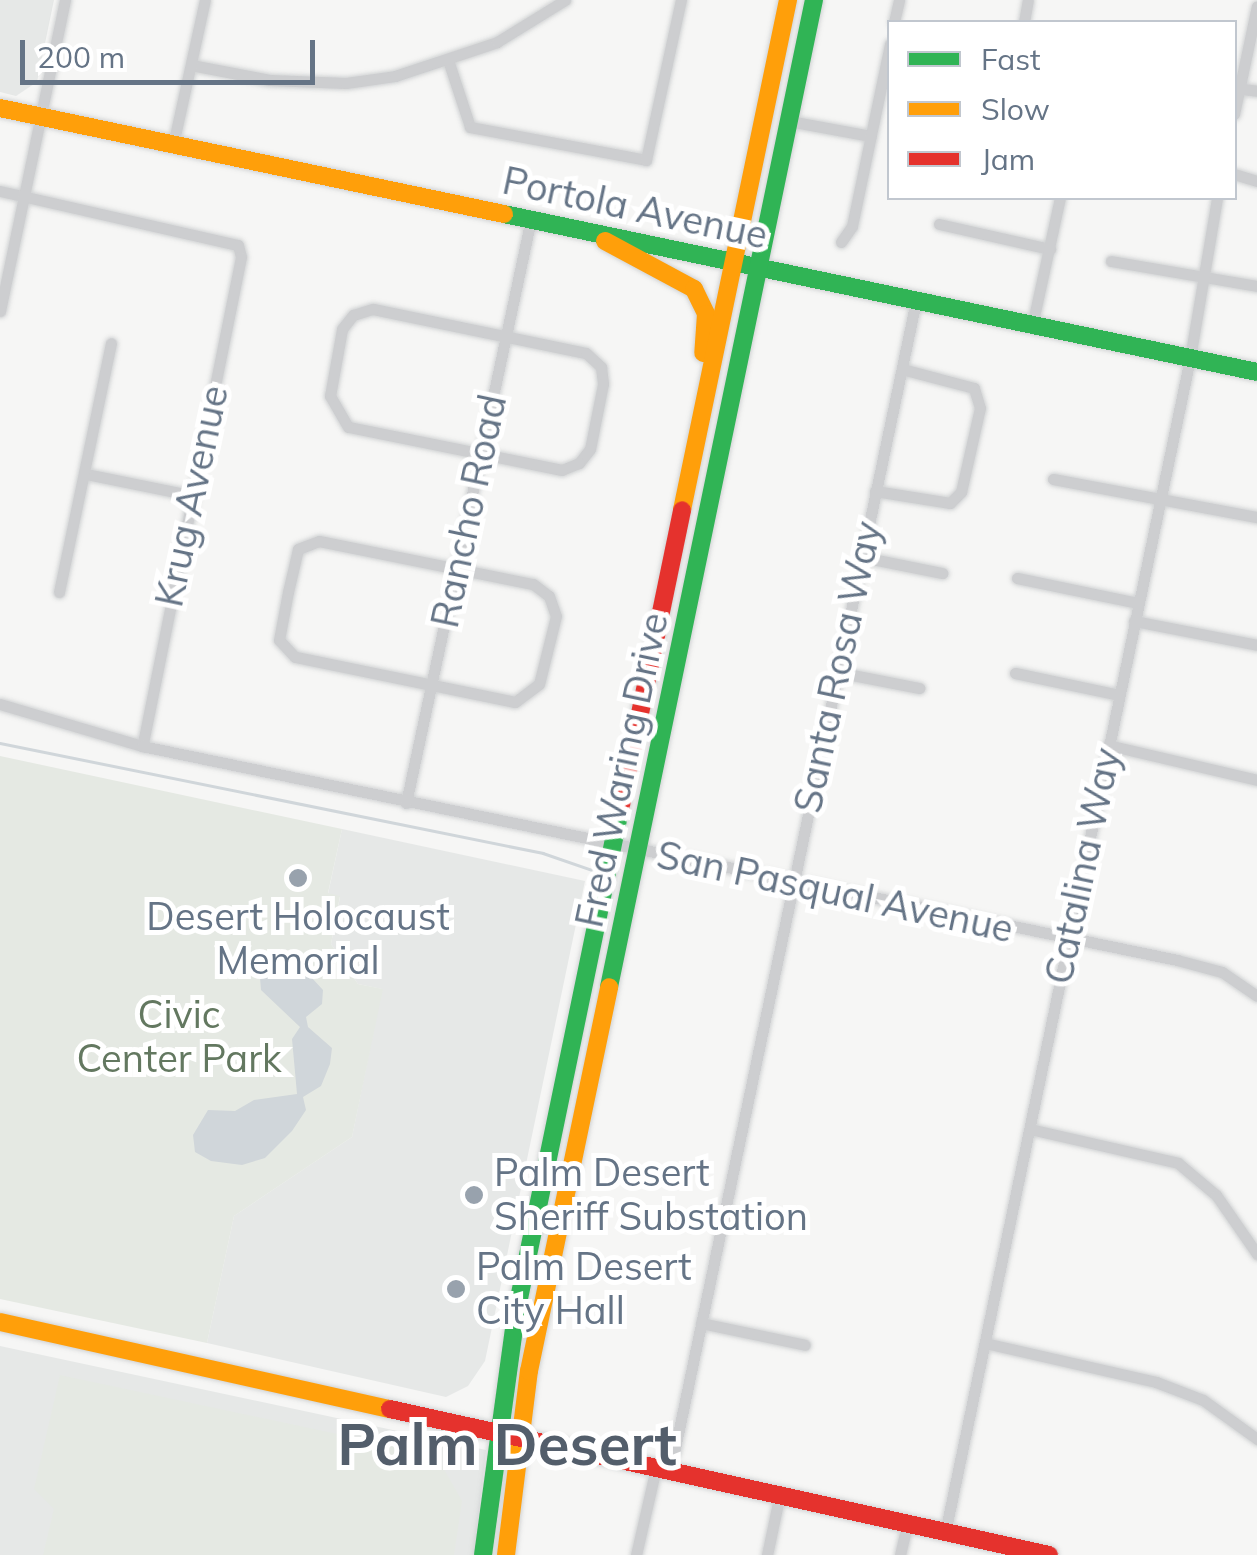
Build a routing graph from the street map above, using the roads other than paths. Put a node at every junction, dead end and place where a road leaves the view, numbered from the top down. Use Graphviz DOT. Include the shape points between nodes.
graph roads {
  1 [pos="65,0"];
  2 [pos="205,0"];
  3 [pos="565,0"];
  4 [pos="681,0"];
  5 [pos="790,0"];
  6 [pos="814,0"];
  7 [pos="1257,6"];
  8 [pos="887,58"];
  9 [pos="448,63"];
  10 [pos="191,65"];
  11 [pos="1237,88"];
  12 [pos="1257,92"];
  13 [pos="0,108"];
  14 [pos="40,116"];
  15 [pos="787,128"];
  16 [pos="870,136"];
  17 [pos="173,145"];
  18 [pos="0,190"];
  19 [pos="24,196"];
  20 [pos="1060,200"];
  21 [pos="1217,200"];
  22 [pos="531,218"];
  23 [pos="940,224"];
  24 [pos="582,229"];
  25 [pos="841,242"];
  26 [pos="1050,248"];
  27 [pos="732,261"];
  28 [pos="1111,261"];
  29 [pos="759,266"];
  30 [pos="1201,277"];
  31 [pos="1257,286"];
  32 [pos="916,301"];
  33 [pos="0,307"];
  34 [pos="1032,326"];
  35 [pos="508,337"];
  36 [pos="111,343"];
  37 [pos="1190,358"];
  38 [pos="902,369"];
  39 [pos="1257,372"];
  40 [pos="700,412"];
  41 [pos="481,454"];
  42 [pos="86,474"];
  43 [pos="1053,479"];
  44 [pos="875,492"];
  45 [pos="190,495"];
  46 [pos="1161,498"];
  47 [pos="1257,516"];
  48 [pos="862,557"];
  49 [pos="456,568"];
  50 [pos="942,573"];
  51 [pos="1017,578"];
  52 [pos="60,592"];
  53 [pos="1138,603"];
  54 [pos="1134,621"];
  55 [pos="1257,645"];
  56 [pos="837,672"];
  57 [pos="1015,672"];
  58 [pos="430,686"];
  59 [pos="919,688"];
  60 [pos="1119,695"];
  61 [pos="0,704"];
  62 [pos="1108,745"];
  63 [pos="142,746"];
  64 [pos="1257,780"];
  65 [pos="406,804"];
  66 [pos="614,847"];
  67 [pos="640,852"];
  68 [pos="794,881"];
  69 [pos="1068,940"];
  70 [pos="1257,996"];
  71 [pos="1030,1128"];
  72 [pos="1257,1254"];
  73 [pos="0,1312"];
  74 [pos="0,1322"];
  75 [pos="701,1323"];
  76 [pos="63,1338"];
  77 [pos="986,1342"];
  78 [pos="805,1345"];
  79 [pos="498,1437"];
  80 [pos="1257,1439"];
  81 [pos="520,1442"];
  82 [pos="655,1472"];
  83 [pos="779,1498"];
  84 [pos="907,1525"];
  85 [pos="945,1533"];
  86 [pos="1039,1554"];
  87 [pos="483,1555"];
  88 [pos="506,1555"];
  89 [pos="636,1555"];
  90 [pos="767,1555"];
  91 [pos="900,1555"];
  1 -- 14 [label="street"];
  2 -- 10 [label="street"];
  3 -- 9 [label="street"];
  4 -- 9 [label="street" via="646,160 470,127"];
  5 -- 15 [label="main road" via="798,16 778,116"];
  5 -- 27 [label="main road, Fred Waring Drive"];
  6 -- 15 [label="main road, Fred Waring Drive"];
  7 -- 11 [label="street"];
  8 -- 16 [label="street"];
  9 -- 10 [label="street" via="346,83 270,80"];
  10 -- 17 [label="street"];
  11 -- 12 [label="street"];
  13 -- 14 [label="main road, Portola Avenue"];
  14 -- 17 [label="main road, Portola Avenue"];
  14 -- 19 [label="street"];
  15 -- 16 [label="street"];
  15 -- 29 [label="main road, Fred Waring Drive"];
  16 -- 25 [label="street" via="852,226"];
  17 -- 22 [label="main road, Portola Avenue"];
  18 -- 19 [label="street"];
  19 -- 33 [label="street"];
  19 -- 45 [label="street, Krug Avenue" via="238,245 241,257"];
  20 -- 26 [label="street"];
  21 -- 30 [label="street, Catalina Way"];
  22 -- 24 [label="main road, Portola Avenue"];
  22 -- 35 [label="street, Rancho Road"];
  23 -- 26 [label="street"];
  24 -- 27 [label="main road, Portola Avenue"];
  24 -- 40 [label="main road" via="684,280 702,300"];
  26 -- 34 [label="street"];
  27 -- 29 [label="main road, Portola Avenue"];
  27 -- 40 [label="main road, Fred Waring Drive"];
  28 -- 30 [label="street"];
  29 -- 32 [label="main road, Portola Avenue"];
  29 -- 67 [label="main road, Fred Waring Drive"];
  30 -- 31 [label="street"];
  30 -- 37 [label="street, Catalina Way"];
  32 -- 34 [label="main road, Portola Avenue"];
  32 -- 38 [label="street, Santa Rosa Way"];
  34 -- 37 [label="main road, Portola Avenue"];
  35 -- 41 [label="street, Rancho Road"];
  35 -- 41 [label="street" via="586,353 601,367 590,449 562,470"];
  35 -- 41 [label="street" via="372,309 342,329 330,396 348,427"];
  36 -- 42 [label="street"];
  37 -- 39 [label="main road, Portola Avenue"];
  37 -- 46 [label="street, Catalina Way"];
  38 -- 44 [label="street, Santa Rosa Way"];
  38 -- 44 [label="street" via="974,388 980,408 961,492 950,503"];
  40 -- 66 [label="main road, Fred Waring Drive"];
  41 -- 49 [label="street, Rancho Road"];
  42 -- 45 [label="street"];
  42 -- 52 [label="street"];
  43 -- 46 [label="street"];
  44 -- 48 [label="street, Santa Rosa Way"];
  45 -- 63 [label="street, Krug Avenue"];
  46 -- 47 [label="street"];
  46 -- 53 [label="street, Catalina Way"];
  48 -- 50 [label="street"];
  48 -- 56 [label="street, Santa Rosa Way"];
  49 -- 58 [label="street, Rancho Road"];
  49 -- 58 [label="street" via="532,584 549,596 556,616 530,696 515,702"];
  49 -- 58 [label="street" via="319,541 298,549 288,592 279,640 295,657"];
  51 -- 53 [label="street"];
  53 -- 54 [label="street, Catalina Way"];
  54 -- 55 [label="street"];
  54 -- 60 [label="street, Catalina Way"];
  56 -- 59 [label="street"];
  56 -- 68 [label="street, Santa Rosa Way"];
  57 -- 60 [label="street"];
  58 -- 65 [label="street, Rancho Road"];
  60 -- 62 [label="street, Catalina Way"];
  61 -- 63 [label="street, San Pasqual Avenue"];
  62 -- 64 [label="street"];
  62 -- 69 [label="street, Catalina Way"];
  63 -- 65 [label="street, San Pasqual Avenue"];
  65 -- 66 [label="street, San Pasqual Avenue"];
  66 -- 67 [label="street, San Pasqual Avenue"];
  66 -- 79 [label="main road, Fred Waring Drive" via="516,1313"];
  67 -- 68 [label="street, San Pasqual Avenue"];
  67 -- 81 [label="main road, Fred Waring Drive" via="529,1371"];
  68 -- 69 [label="street, San Pasqual Avenue"];
  68 -- 75 [label="street, Santa Rosa Way"];
  69 -- 70 [label="street, San Pasqual Avenue" via="1222,972"];
  69 -- 71 [label="street, Catalina Way"];
  71 -- 72 [label="street" via="1178,1162 1223,1203"];
  71 -- 77 [label="street, Catalina Way"];
  73 -- 76 [label="main road"];
  74 -- 76 [label="main road"];
  75 -- 78 [label="street"];
  75 -- 82 [label="street, Santa Rosa Way" via="674,1453"];
  76 -- 79 [label="main road"];
  77 -- 80 [label="street" via="1156,1382 1203,1400"];
  77 -- 85 [label="street, Catalina Way"];
  79 -- 81 [label="main road"];
  79 -- 87 [label="main road, Fred Waring Drive"];
  81 -- 82 [label="main road"];
  81 -- 88 [label="main road, Fred Waring Drive"];
  82 -- 83 [label="main road"];
  82 -- 89 [label="street, Santa Rosa Way"];
  83 -- 84 [label="main road"];
  83 -- 90 [label="street"];
  84 -- 85 [label="main road"];
  84 -- 91 [label="street"];
  85 -- 86 [label="main road"];
}
